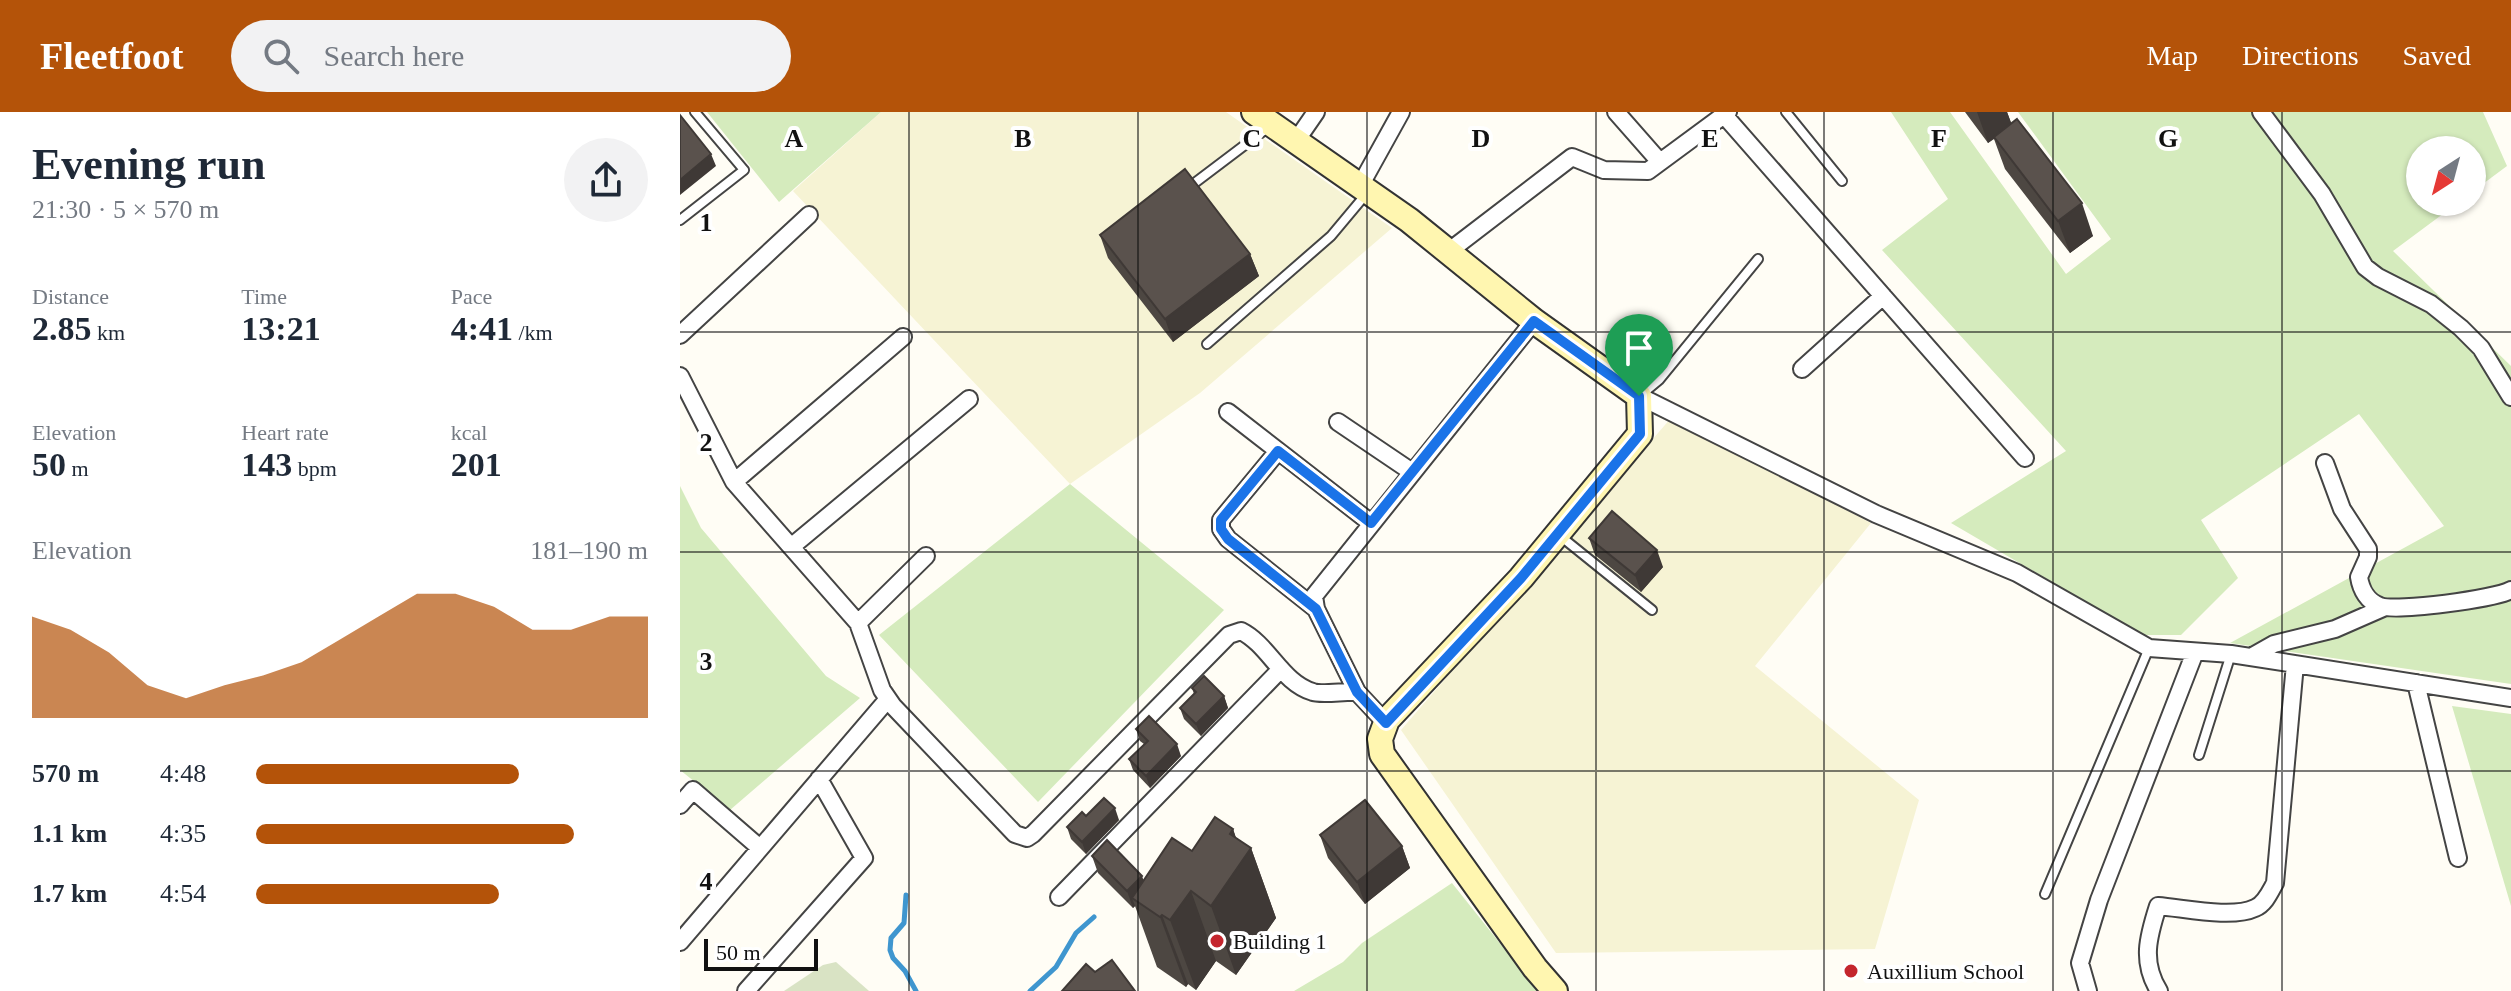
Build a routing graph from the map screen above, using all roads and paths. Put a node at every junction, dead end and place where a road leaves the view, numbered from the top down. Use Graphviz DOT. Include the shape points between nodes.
graph roads {
  1 [pos="695,112"];
  2 [pos="1316,112"];
  3 [pos="1401,112"];
  4 [pos="1616,112"];
  5 [pos="1786,112"];
  6 [pos="2261,112"];
  7 [pos="1720,114"];
  8 [pos="1263,118"];
  9 [pos="1296,141"];
  10 [pos="1660,162"];
  11 [pos="1842,181"];
  12 [pos="1187,188"];
  13 [pos="1364,189"];
  14 [pos="809,215"];
  15 [pos="680,220"];
  16 [pos="1448,252"];
  17 [pos="1758,259"];
  18 [pos="1883,296"];
  19 [pos="1534,321"];
  20 [pos="680,335"];
  21 [pos="903,337"];
  22 [pos="1207,344"];
  23 [pos="1802,369"];
  24 [pos="680,376"];
  25 [pos="1639,396"];
  26 [pos="2511,397"];
  27 [pos="969,399"];
  28 [pos="1228,412"];
  29 [pos="1338,422"];
  30 [pos="1278,451"];
  31 [pos="2025,458"];
  32 [pos="2325,463"];
  33 [pos="1412,472"];
  34 [pos="734,482"];
  35 [pos="1371,523"];
  36 [pos="1558,534"];
  37 [pos="791,547"];
  38 [pos="926,556"];
  39 [pos="2511,590"];
  40 [pos="2383,608"];
  41 [pos="1316,609"];
  42 [pos="1652,610"];
  43 [pos="858,623"];
  44 [pos="2149,648"];
  45 [pos="2195,652"];
  46 [pos="2231,654"];
  47 [pos="2251,657"];
  48 [pos="2295,664"];
  49 [pos="1281,669"];
  50 [pos="2416,683"];
  51 [pos="1357,692"];
  52 [pos="2511,698"];
  53 [pos="888,699"];
  54 [pos="1386,723"];
  55 [pos="2199,755"];
  56 [pos="819,779"];
  57 [pos="680,805"];
  58 [pos="760,848"];
  59 [pos="2458,858"];
  60 [pos="2045,894"];
  61 [pos="1059,897"];
  62 [pos="680,942"];
  63 [pos="746,991"];
  64 [pos="1555,991"];
  65 [pos="2088,991"];
  66 [pos="2159,991"];
  1 -- 15 [label="lane" via="744,170"];
  2 -- 9 [label="street"];
  3 -- 13 [label="street"];
  4 -- 10 [label="street"];
  5 -- 11 [label="lane"];
  6 -- 26 [label="street" via="2322,194 2365,267 2431,304 2461,328 2481,348"];
  7 -- 10 [label="street"];
  7 -- 18 [label="street"];
  8 -- 9 [label="street"];
  8 -- 12 [label="lane"];
  9 -- 13 [label="street"];
  10 -- 16 [label="street" via="1648,171 1604,170 1572,157"];
  13 -- 16 [label="street"];
  13 -- 22 [label="lane" via="1331,236"];
  14 -- 20 [label="street"];
  16 -- 19 [label="street"];
  17 -- 25 [label="lane" via="1659,380"];
  18 -- 23 [label="street"];
  18 -- 31 [label="street"];
  19 -- 25 [label="street"];
  19 -- 33 [label="street"];
  21 -- 34 [label="street"];
  24 -- 34 [label="street"];
  25 -- 36 [label="street" via="1640,434"];
  25 -- 44 [label="street" via="1876,514 2017,573"];
  27 -- 37 [label="street"];
  28 -- 30 [label="street"];
  29 -- 33 [label="street"];
  30 -- 35 [label="street"];
  30 -- 41 [label="street" via="1221,520 1221,529"];
  32 -- 40 [label="street" via="2342,509 2368,549 2360,584"];
  33 -- 35 [label="street"];
  34 -- 37 [label="street"];
  35 -- 41 [label="street" via="1314,596"];
  36 -- 42 [label="lane"];
  36 -- 54 [label="street"];
  37 -- 43 [label="street"];
  38 -- 43 [label="street"];
  39 -- 40 [label="street" via="2491,598"];
  40 -- 47 [label="street" via="2335,629 2274,644"];
  41 -- 51 [label="street"];
  43 -- 53 [label="street"];
  44 -- 45 [label="street"];
  44 -- 60 [label="lane"];
  45 -- 46 [label="street"];
  45 -- 65 [label="street" via="2099,900 2080,963"];
  46 -- 47 [label="street"];
  46 -- 55 [label="lane"];
  47 -- 48 [label="street"];
  48 -- 50 [label="street"];
  48 -- 66 [label="street" via="2275,883 2256,908 2231,913 2158,906 2145,957"];
  49 -- 51 [label="street" via="1315,693"];
  49 -- 53 [label="street" via="1252,637 1241,631 1229,635 1027,838 1015,834"];
  49 -- 61 [label="street"];
  50 -- 52 [label="street"];
  50 -- 59 [label="street"];
  51 -- 54 [label="street"];
  53 -- 56 [label="street"];
  54 -- 64 [label="street" via="1382,754"];
  56 -- 58 [label="street"];
  56 -- 63 [label="street" via="864,858"];
  57 -- 58 [label="street" via="693,790"];
  58 -- 62 [label="street"];
}
